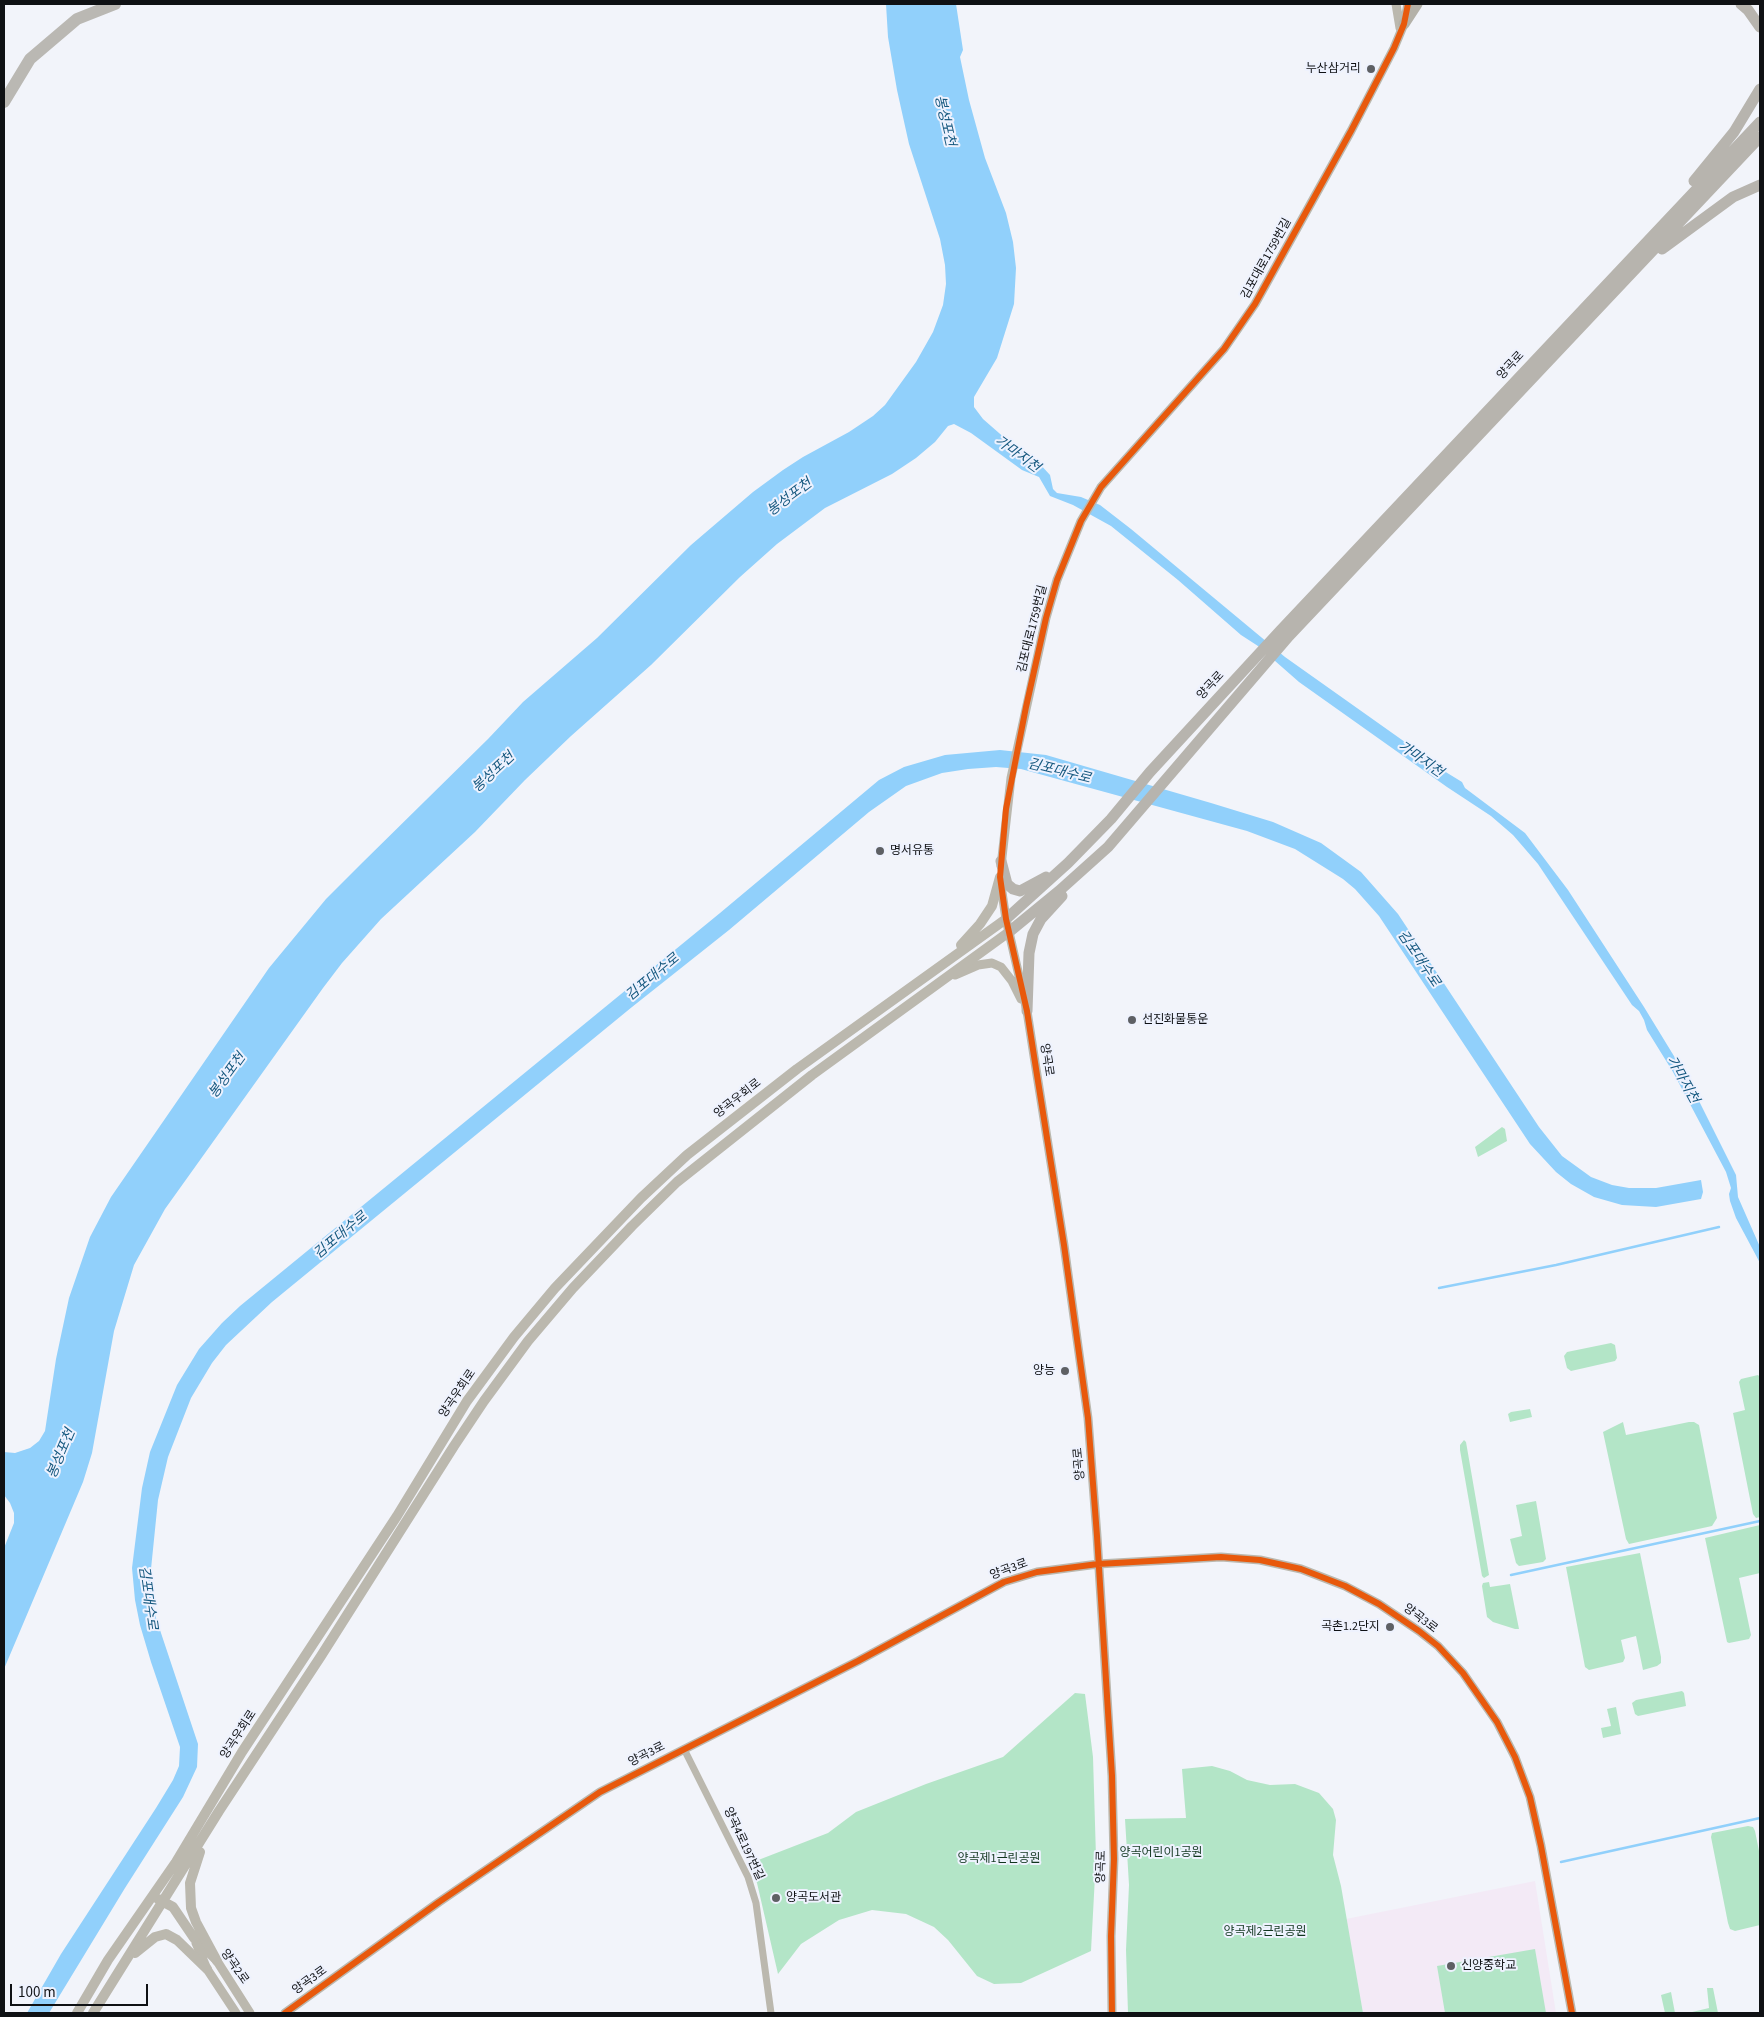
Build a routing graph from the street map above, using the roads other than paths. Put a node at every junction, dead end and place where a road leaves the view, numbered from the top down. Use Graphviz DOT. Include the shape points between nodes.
graph roads {
  1 [pos="116,4"];
  2 [pos="1396,4"];
  3 [pos="1408,4"];
  4 [pos="1417,4"];
  5 [pos="1741,4"];
  6 [pos="1760,27"];
  7 [pos="1402,28"];
  8 [pos="1760,89"];
  9 [pos="4,102"];
  10 [pos="1760,122"];
  11 [pos="1760,137"];
  12 [pos="1760,185"];
  13 [pos="1633,264"];
  14 [pos="1256,666"];
  15 [pos="1108,847"];
  16 [pos="1001,861"];
  17 [pos="1068,863"];
  18 [pos="1000,877"];
  19 [pos="1006,919"];
  20 [pos="1008,932"];
  21 [pos="949,959"];
  22 [pos="933,988"];
  23 [pos="1027,1011"];
  24 [pos="1098,1564"];
  25 [pos="684,1749"];
  26 [pos="219,1811"];
  27 [pos="152,1896"];
  28 [pos="163,1902"];
  29 [pos="194,1938"];
  30 [pos="217,1961"];
  31 [pos="122,1966"];
  32 [pos="207,1969"];
  33 [pos="77,2013"];
  34 [pos="93,2013"];
  35 [pos="236,2013"];
  36 [pos="250,2013"];
  37 [pos="285,2013"];
  38 [pos="772,2013"];
  39 [pos="1112,2013"];
  40 [pos="1572,2013"];
  1 -- 9 [label="highway" via="77,19 30,59"];
  2 -- 7 [label="street"];
  3 -- 7 [label="street, 김포대로1759번길"];
  4 -- 7 [label="main road"];
  5 -- 6 [label="highway"];
  7 -- 16 [label="street, 김포대로1759번길" via="1351,131 1242,324 1205,371 1123,461 1097,493 1081,521 1057,580 1046,618 1006,809"];
  8 -- 13 [label="highway" via="1734,132"];
  10 -- 13 [label="highway, 양곡로"];
  11 -- 13 [label="highway, 양곡로"];
  12 -- 13 [label="highway" via="1733,197"];
  13 -- 14 [label="highway, 양곡로"];
  14 -- 15 [label="highway, 양곡로" via="1171,775"];
  14 -- 17 [label="highway, 양곡로" via="1150,772"];
  15 -- 20 [label="highway"];
  15 -- 23 [label="highway" via="1041,919 1033,934 1029,953"];
  16 -- 17 [label="highway" via="1007,884 1020,891"];
  16 -- 18 [label="street"];
  17 -- 19 [label="highway"];
  18 -- 19 [label="street"];
  18 -- 21 [label="main road" via="992,906"];
  19 -- 20 [label="street, 양곡로"];
  19 -- 21 [label="main road, 양곡우회로"];
  20 -- 22 [label="main road, 양곡우회로"];
  20 -- 23 [label="street, 양곡로"];
  21 -- 27 [label="main road, 양곡우회로" via="797,1069 687,1156 641,1198 555,1288 467,1401 397,1516"];
  22 -- 23 [label="street" via="978,965 992,963 1001,967 1012,981"];
  22 -- 26 [label="main road, 양곡우회로" via="812,1075 677,1182 574,1288 484,1401"];
  23 -- 24 [label="street, 양곡로" via="1088,1418"];
  24 -- 25 [label="street, 양곡3로" via="1038,1572 1004,1582"];
  24 -- 39 [label="street, 양곡로" via="1112,1776"];
  24 -- 40 [label="street, 양곡3로" via="1221,1557 1260,1560 1324,1577 1360,1593 1400,1617 1438,1646 1464,1673 1485,1703 1506,1739 1524,1781 1541,1846"];
  25 -- 37 [label="street, 양곡3로" via="585,1802"];
  25 -- 38 [label="street, 양곡4로197번길" via="748,1877 756,1903"];
  26 -- 28 [label="main road, 양곡우회로"];
  26 -- 30 [label="main road" via="196,1860 190,1883 196,1922"];
  27 -- 28 [label="main road, 양곡2로"];
  27 -- 33 [label="main road, 양곡우회로" via="108,1960"];
  28 -- 29 [label="main road, 양곡2로" via="172,1908"];
  28 -- 31 [label="main road, 양곡우회로"];
  29 -- 30 [label="street, 양곡2로"];
  29 -- 32 [label="street, 양곡2로"];
  30 -- 36 [label="street, 양곡2로"];
  31 -- 32 [label="main road" via="143,1945 166,1934 177,1940"];
  31 -- 34 [label="main road, 양곡우회로"];
  32 -- 35 [label="street, 양곡2로"];
}
